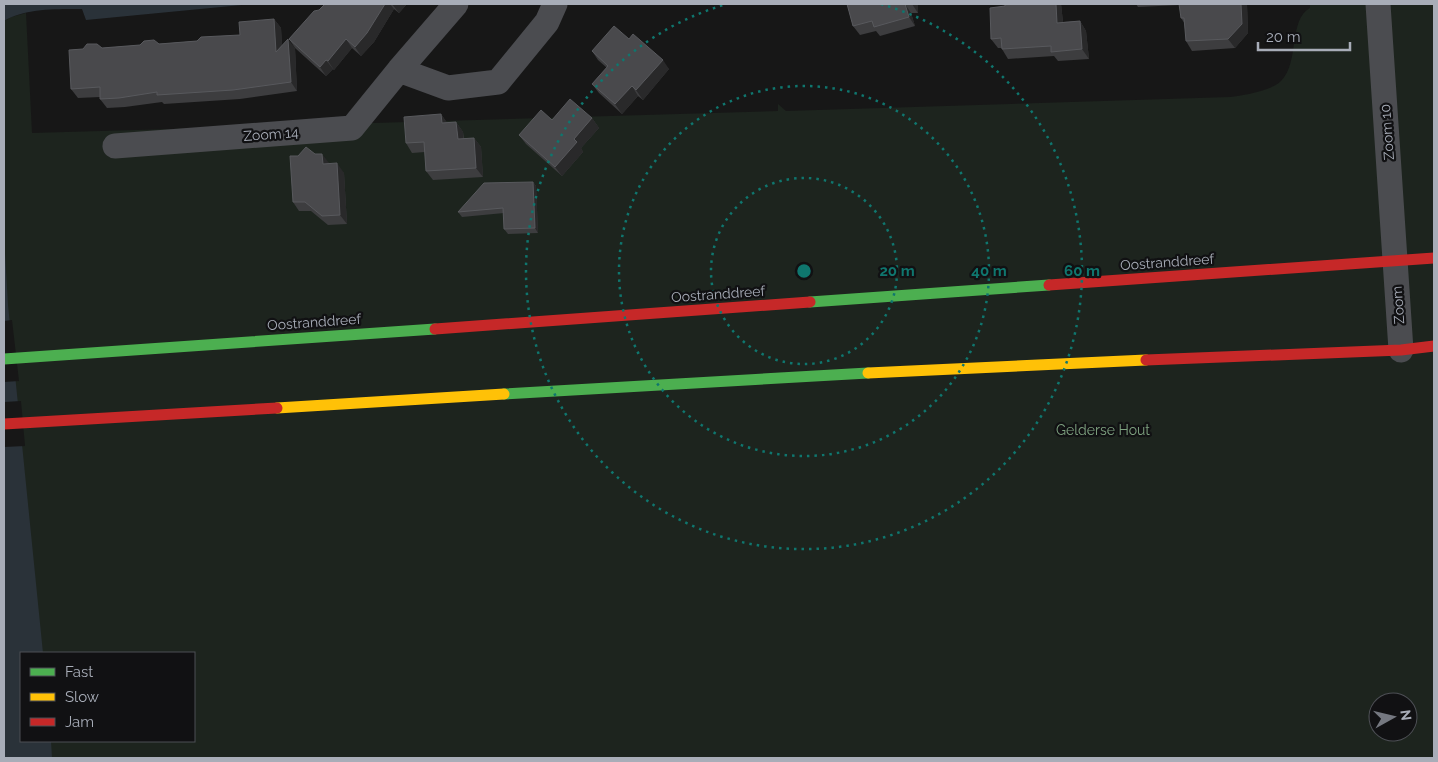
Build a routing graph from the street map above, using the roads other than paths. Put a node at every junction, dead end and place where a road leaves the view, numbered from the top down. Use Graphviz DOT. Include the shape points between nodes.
graph roads {
  1 [pos="456,4"];
  2 [pos="556,4"];
  3 [pos="1378,4"];
  4 [pos="399,70"];
  5 [pos="115,146"];
  6 [pos="1434,258"];
  7 [pos="1395,261"];
  8 [pos="1434,346"];
  9 [pos="1401,350"];
  10 [pos="4,359"];
  11 [pos="4,424"];
  1 -- 4 [label="street, Zoom 14"];
  2 -- 4 [label="street" via="547,22 498,82 448,88"];
  3 -- 7 [label="street, Zoom 10"];
  4 -- 5 [label="street, Zoom 14" via="352,128"];
  6 -- 7 [label="main road, Oostranddreef"];
  7 -- 9 [label="street, Zoom"];
  7 -- 10 [label="main road, Oostranddreef"];
  8 -- 9 [label="main road"];
  9 -- 11 [label="main road" via="902,370"];
}
